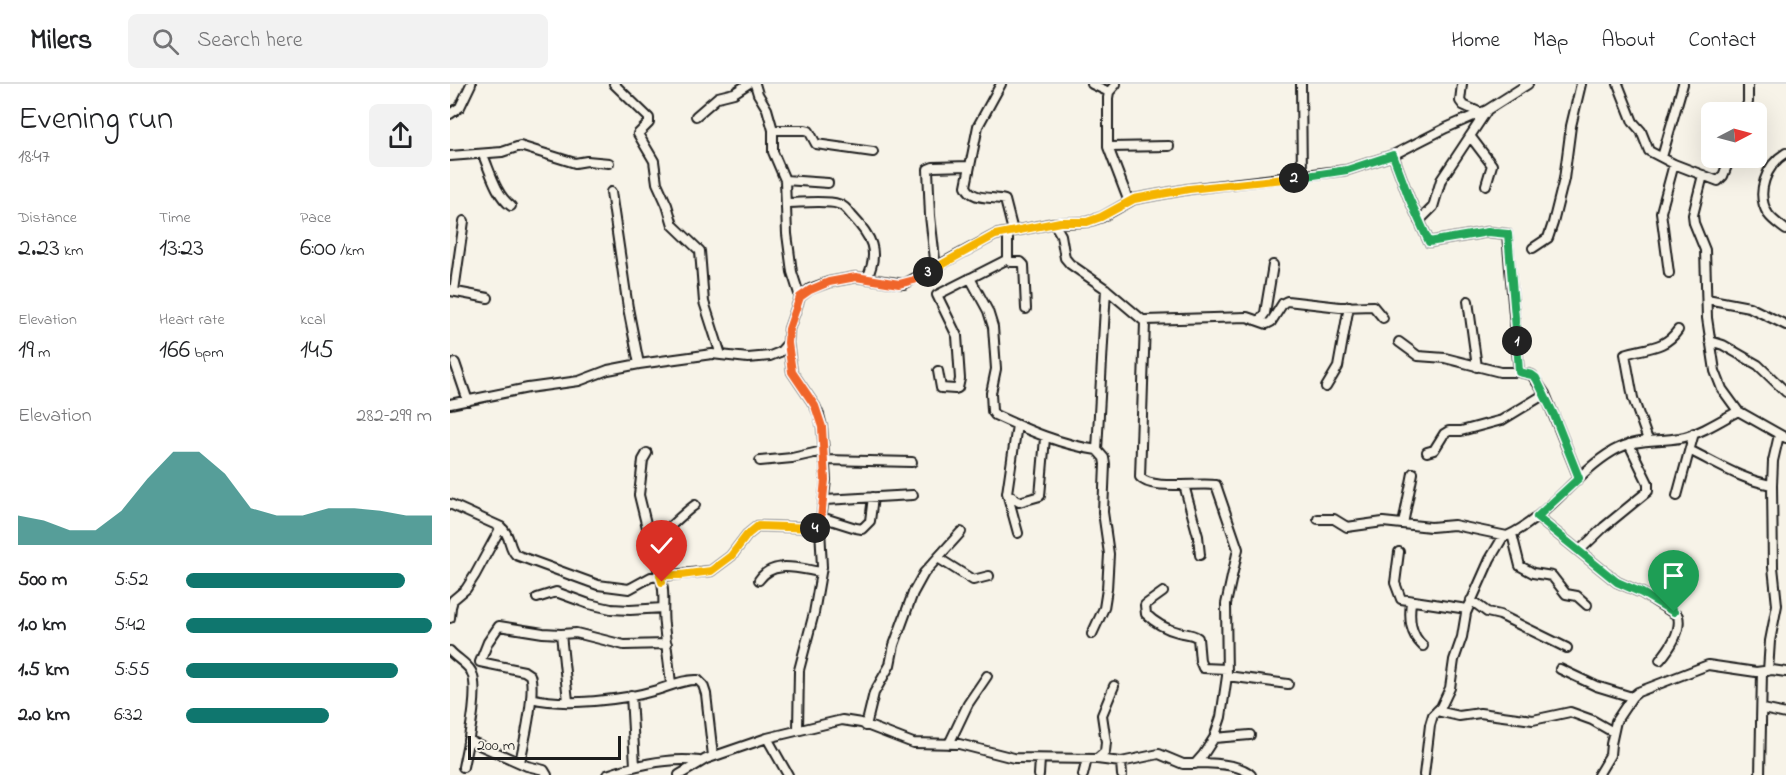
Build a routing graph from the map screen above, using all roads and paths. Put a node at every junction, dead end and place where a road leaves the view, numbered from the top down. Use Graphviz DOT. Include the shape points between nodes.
graph roads {
  1 [pos="471,84"];
  2 [pos="614,84"];
  3 [pos="748,84"];
  4 [pos="755,84"];
  5 [pos="1001,84"];
  6 [pos="1092,84"];
  7 [pos="1116,84"];
  8 [pos="1301,84"];
  9 [pos="1462,84"];
  10 [pos="1528,84"];
  11 [pos="1581,84"];
  12 [pos="1618,84"];
  13 [pos="1683,84"];
  14 [pos="1748,84"];
  15 [pos="1108,92"];
  16 [pos="1748,102"];
  17 [pos="1484,112"];
  18 [pos="450,114"];
  19 [pos="696,116"];
  20 [pos="773,130"];
  21 [pos="1470,136"];
  22 [pos="1169,146"];
  23 [pos="1108,147"];
  24 [pos="873,152"];
  25 [pos="1786,153"];
  26 [pos="483,155"];
  27 [pos="1393,155"];
  28 [pos="450,156"];
  29 [pos="1662,157"];
  30 [pos="609,163"];
  31 [pos="1674,164"];
  32 [pos="969,166"];
  33 [pos="1725,168"];
  34 [pos="1703,175"];
  35 [pos="1302,177"];
  36 [pos="785,180"];
  37 [pos="828,183"];
  38 [pos="1486,185"];
  39 [pos="611,192"];
  40 [pos="1129,202"];
  41 [pos="787,203"];
  42 [pos="511,206"];
  43 [pos="464,221"];
  44 [pos="1419,221"];
  45 [pos="1054,223"];
  46 [pos="1786,230"];
  47 [pos="1011,232"];
  48 [pos="1533,248"];
  49 [pos="1008,259"];
  50 [pos="1273,265"];
  51 [pos="936,268"];
  52 [pos="1669,273"];
  53 [pos="867,278"];
  54 [pos="970,278"];
  55 [pos="1106,289"];
  56 [pos="452,291"];
  57 [pos="800,297"];
  58 [pos="488,298"];
  59 [pos="1707,299"];
  60 [pos="1468,301"];
  61 [pos="1349,306"];
  62 [pos="1026,309"];
  63 [pos="1383,318"];
  64 [pos="1145,320"];
  65 [pos="1259,321"];
  66 [pos="1786,325"];
  67 [pos="1678,330"];
  68 [pos="1710,341"];
  69 [pos="1399,342"];
  70 [pos="788,343"];
  71 [pos="722,355"];
  72 [pos="455,363"];
  73 [pos="639,364"];
  74 [pos="1477,368"];
  75 [pos="938,371"];
  76 [pos="1519,372"];
  77 [pos="1326,387"];
  78 [pos="1786,392"];
  79 [pos="1545,394"];
  80 [pos="468,401"];
  81 [pos="450,404"];
  82 [pos="1738,411"];
  83 [pos="1017,425"];
  84 [pos="1694,433"];
  85 [pos="1783,437"];
  86 [pos="1046,438"];
  87 [pos="1648,440"];
  88 [pos="1629,444"];
  89 [pos="1097,450"];
  90 [pos="823,451"];
  91 [pos="1691,451"];
  92 [pos="1427,452"];
  93 [pos="647,453"];
  94 [pos="825,460"];
  95 [pos="760,461"];
  96 [pos="912,462"];
  97 [pos="1413,473"];
  98 [pos="1579,478"];
  99 [pos="1184,485"];
  100 [pos="1772,486"];
  101 [pos="1007,493"];
  102 [pos="913,495"];
  103 [pos="1677,496"];
  104 [pos="873,497"];
  105 [pos="825,500"];
  106 [pos="450,504"];
  107 [pos="695,505"];
  108 [pos="821,516"];
  109 [pos="1537,517"];
  110 [pos="1318,519"];
  111 [pos="1403,524"];
  112 [pos="501,527"];
  113 [pos="820,528"];
  114 [pos="961,532"];
  115 [pos="1018,533"];
  116 [pos="1508,535"];
  117 [pos="1579,551"];
  118 [pos="1399,552"];
  119 [pos="655,555"];
  120 [pos="1200,555"];
  121 [pos="938,558"];
  122 [pos="821,572"];
  123 [pos="660,575"];
  124 [pos="989,576"];
  125 [pos="759,580"];
  126 [pos="1163,592"];
  127 [pos="537,598"];
  128 [pos="1471,600"];
  129 [pos="1411,602"];
  130 [pos="1587,604"];
  131 [pos="663,608"];
  132 [pos="1467,609"];
  133 [pos="450,618"];
  134 [pos="561,634"];
  135 [pos="1092,634"];
  136 [pos="667,644"];
  137 [pos="1423,646"];
  138 [pos="1567,648"];
  139 [pos="450,651"];
  140 [pos="1660,660"];
  141 [pos="480,662"];
  142 [pos="1560,669"];
  143 [pos="1765,671"];
  144 [pos="1227,672"];
  145 [pos="1786,672"];
  146 [pos="987,676"];
  147 [pos="473,677"];
  148 [pos="670,684"];
  149 [pos="1288,684"];
  150 [pos="1114,686"];
  151 [pos="631,695"];
  152 [pos="1632,697"];
  153 [pos="531,698"];
  154 [pos="568,702"];
  155 [pos="1763,709"];
  156 [pos="1437,711"];
  157 [pos="1786,714"];
  158 [pos="866,726"];
  159 [pos="798,729"];
  160 [pos="1613,732"];
  161 [pos="1250,735"];
  162 [pos="767,738"];
  163 [pos="1214,738"];
  164 [pos="468,740"];
  165 [pos="950,744"];
  166 [pos="713,756"];
  167 [pos="1040,759"];
  168 [pos="1087,759"];
  169 [pos="1097,759"];
  170 [pos="699,761"];
  171 [pos="520,762"];
  172 [pos="1121,762"];
  173 [pos="1197,763"];
  174 [pos="635,766"];
  175 [pos="463,767"];
  176 [pos="613,774"];
  177 [pos="547,775"];
  178 [pos="679,775"];
  179 [pos="788,775"];
  180 [pos="1040,775"];
  181 [pos="1083,775"];
  182 [pos="1122,775"];
  183 [pos="1251,775"];
  184 [pos="1424,775"];
  185 [pos="1598,775"];
  186 [pos="1760,775"];
  1 -- 18 [label="street" via="460,107"];
  2 -- 71 [label="street" via="649,118 650,123 638,134 654,161 657,183 672,225 700,251 704,302"];
  3 -- 19 [label="street" via="718,97"];
  4 -- 20 [label="street"];
  5 -- 32 [label="street" via="978,126"];
  6 -- 15 [label="street"];
  7 -- 15 [label="street"];
  8 -- 35 [label="street"];
  9 -- 17 [label="street" via="1463,105"];
  10 -- 17 [label="street"];
  11 -- 48 [label="street" via="1550,233"];
  12 -- 29 [label="street" via="1646,147"];
  13 -- 29 [label="street"];
  14 -- 16 [label="street"];
  15 -- 23 [label="street"];
  17 -- 21 [label="street"];
  17 -- 27 [label="street"];
  20 -- 24 [label="street" via="805,130 816,144"];
  20 -- 36 [label="street" via="772,152"];
  21 -- 38 [label="street" via="1492,165"];
  21 -- 44 [label="street" via="1441,180 1433,207"];
  22 -- 23 [label="street"];
  23 -- 40 [label="street"];
  25 -- 46 [label="street" via="1768,170 1763,192 1769,215"];
  26 -- 28 [label="street"];
  26 -- 30 [label="street" via="520,146 575,163"];
  26 -- 42 [label="street" via="500,194"];
  27 -- 35 [label="street" via="1347,170"];
  27 -- 44 [label="street"];
  29 -- 31 [label="street"];
  31 -- 34 [label="street"];
  31 -- 52 [label="street" via="1661,212"];
  32 -- 47 [label="street" via="968,192 1005,200"];
  32 -- 51 [label="street" via="928,169"];
  33 -- 34 [label="street" via="1720,180"];
  34 -- 59 [label="street" via="1693,214 1705,250"];
  35 -- 40 [label="street" via="1189,189"];
  36 -- 37 [label="street"];
  36 -- 41 [label="street"];
  39 -- 73 [label="street"];
  40 -- 45 [label="street" via="1087,222"];
  41 -- 53 [label="street" via="833,203 844,207 872,244 873,266"];
  41 -- 57 [label="street" via="792,272"];
  43 -- 56 [label="street"];
  44 -- 76 [label="street" via="1429,242 1488,232 1508,234"];
  45 -- 47 [label="street"];
  45 -- 55 [label="street" via="1065,258"];
  47 -- 49 [label="street"];
  47 -- 51 [label="street" via="995,235"];
  49 -- 54 [label="street"];
  49 -- 62 [label="street" via="1024,265"];
  50 -- 65 [label="street" via="1265,313"];
  51 -- 53 [label="street" via="899,284"];
  53 -- 57 [label="street" via="829,282"];
  54 -- 75 [label="street" via="937,295 957,336 958,388 941,388"];
  54 -- 83 [label="street" via="993,327 996,369 990,407 995,415"];
  55 -- 64 [label="street"];
  55 -- 89 [label="street"];
  56 -- 58 [label="street"];
  57 -- 70 [label="street"];
  59 -- 66 [label="street" via="1749,307"];
  59 -- 68 [label="street"];
  60 -- 74 [label="street"];
  61 -- 63 [label="street" via="1372,306"];
  61 -- 65 [label="street" via="1285,302 1269,324"];
  61 -- 77 [label="street" via="1338,367"];
  64 -- 65 [label="street" via="1239,317"];
  64 -- 99 [label="street" via="1140,477 1144,482"];
  67 -- 87 [label="street" via="1666,343 1624,357"];
  68 -- 78 [label="street" via="1758,365"];
  68 -- 82 [label="street" via="1718,380"];
  69 -- 74 [label="street" via="1418,356 1461,361"];
  70 -- 71 [label="street" via="770,356"];
  70 -- 90 [label="street" via="792,372 819,415"];
  71 -- 73 [label="street"];
  72 -- 80 [label="street"];
  73 -- 80 [label="street" via="579,381"];
  74 -- 76 [label="street"];
  76 -- 79 [label="street" via="1532,375"];
  79 -- 92 [label="street" via="1502,420 1449,431 1434,450"];
  79 -- 98 [label="street"];
  80 -- 81 [label="street"];
  82 -- 84 [label="street"];
  82 -- 85 [label="street"];
  83 -- 86 [label="street"];
  83 -- 101 [label="street"];
  84 -- 87 [label="street"];
  84 -- 91 [label="street"];
  85 -- 100 [label="street" via="1774,456"];
  86 -- 89 [label="street"];
  86 -- 101 [label="street" via="1040,496 1019,502"];
  87 -- 88 [label="street"];
  88 -- 98 [label="street" via="1605,456"];
  88 -- 117 [label="street" via="1648,491"];
  89 -- 135 [label="street" via="1105,464 1103,504 1110,554 1104,608"];
  90 -- 94 [label="street"];
  90 -- 95 [label="street"];
  91 -- 100 [label="street" via="1754,482"];
  91 -- 103 [label="street"];
  93 -- 119 [label="street" via="639,495"];
  94 -- 96 [label="street"];
  94 -- 105 [label="street"];
  97 -- 111 [label="street"];
  98 -- 109 [label="street"];
  99 -- 120 [label="street"];
  99 -- 144 [label="street" via="1216,485 1238,545 1226,604"];
  100 -- 143 [label="street" via="1777,605"];
  101 -- 115 [label="street"];
  102 -- 104 [label="street"];
  104 -- 105 [label="street"];
  104 -- 108 [label="street" via="870,521 862,529"];
  105 -- 108 [label="street"];
  106 -- 112 [label="street"];
  107 -- 119 [label="street" via="658,538"];
  108 -- 113 [label="street"];
  109 -- 116 [label="street"];
  109 -- 117 [label="street"];
  110 -- 111 [label="street" via="1334,519 1347,526 1371,522"];
  111 -- 116 [label="street" via="1454,525"];
  112 -- 123 [label="street" via="516,555 598,585 629,589"];
  112 -- 133 [label="street" via="471,582 453,600"];
  113 -- 122 [label="street"];
  113 -- 123 [label="street" via="758,526 711,571"];
  114 -- 121 [label="street"];
  116 -- 128 [label="street" via="1490,559"];
  116 -- 130 [label="street" via="1520,566 1552,576 1566,594"];
  117 -- 140 [label="street" via="1617,582 1678,616 1679,625 1671,645"];
  118 -- 129 [label="street" via="1396,589 1401,599"];
  119 -- 123 [label="street"];
  121 -- 124 [label="street" via="973,580"];
  121 -- 158 [label="street" via="913,593 890,665 874,693"];
  122 -- 125 [label="street" via="776,567"];
  122 -- 159 [label="street" via="800,670"];
  123 -- 131 [label="street"];
  126 -- 144 [label="street" via="1145,605 1146,614 1164,626 1198,638 1203,668"];
  127 -- 131 [label="street" via="556,592 611,609"];
  128 -- 132 [label="street"];
  128 -- 138 [label="street" via="1487,612"];
  129 -- 132 [label="street"];
  129 -- 137 [label="street" via="1413,634"];
  131 -- 136 [label="street"];
  132 -- 156 [label="street" via="1450,688"];
  134 -- 136 [label="street" via="576,633 624,645"];
  134 -- 141 [label="street" via="499,626"];
  134 -- 154 [label="street"];
  136 -- 148 [label="street"];
  139 -- 147 [label="street"];
  141 -- 147 [label="street"];
  141 -- 153 [label="street" via="530,675"];
  142 -- 152 [label="street"];
  143 -- 145 [label="street"];
  143 -- 152 [label="street" via="1706,666 1645,688"];
  143 -- 155 [label="street"];
  144 -- 149 [label="street"];
  144 -- 163 [label="street"];
  146 -- 165 [label="street" via="968,704"];
  147 -- 164 [label="street"];
  148 -- 151 [label="street"];
  148 -- 166 [label="street" via="696,679 703,685"];
  150 -- 169 [label="street" via="1102,715 1105,752"];
  151 -- 154 [label="street"];
  151 -- 174 [label="street"];
  152 -- 160 [label="street"];
  153 -- 154 [label="street"];
  153 -- 171 [label="street"];
  155 -- 157 [label="street"];
  155 -- 186 [label="street"];
  156 -- 160 [label="street" via="1458,716 1486,713 1533,720 1570,712"];
  156 -- 184 [label="street" via="1430,724"];
  158 -- 159 [label="street" via="842,720"];
  158 -- 165 [label="street" via="914,743"];
  159 -- 162 [label="street"];
  160 -- 185 [label="street" via="1610,755"];
  161 -- 163 [label="street"];
  162 -- 166 [label="street"];
  162 -- 179 [label="street"];
  163 -- 173 [label="street"];
  164 -- 171 [label="street"];
  164 -- 175 [label="street"];
  165 -- 167 [label="street" via="1004,757"];
  166 -- 170 [label="street"];
  167 -- 168 [label="street"];
  167 -- 180 [label="street"];
  168 -- 169 [label="street"];
  168 -- 181 [label="street"];
  169 -- 172 [label="street"];
  170 -- 174 [label="street"];
  170 -- 178 [label="street"];
  171 -- 177 [label="street" via="544,770"];
  172 -- 173 [label="street" via="1159,754 1183,764"];
  172 -- 182 [label="street"];
  173 -- 183 [label="street" via="1223,764"];
  174 -- 176 [label="street"];
}
